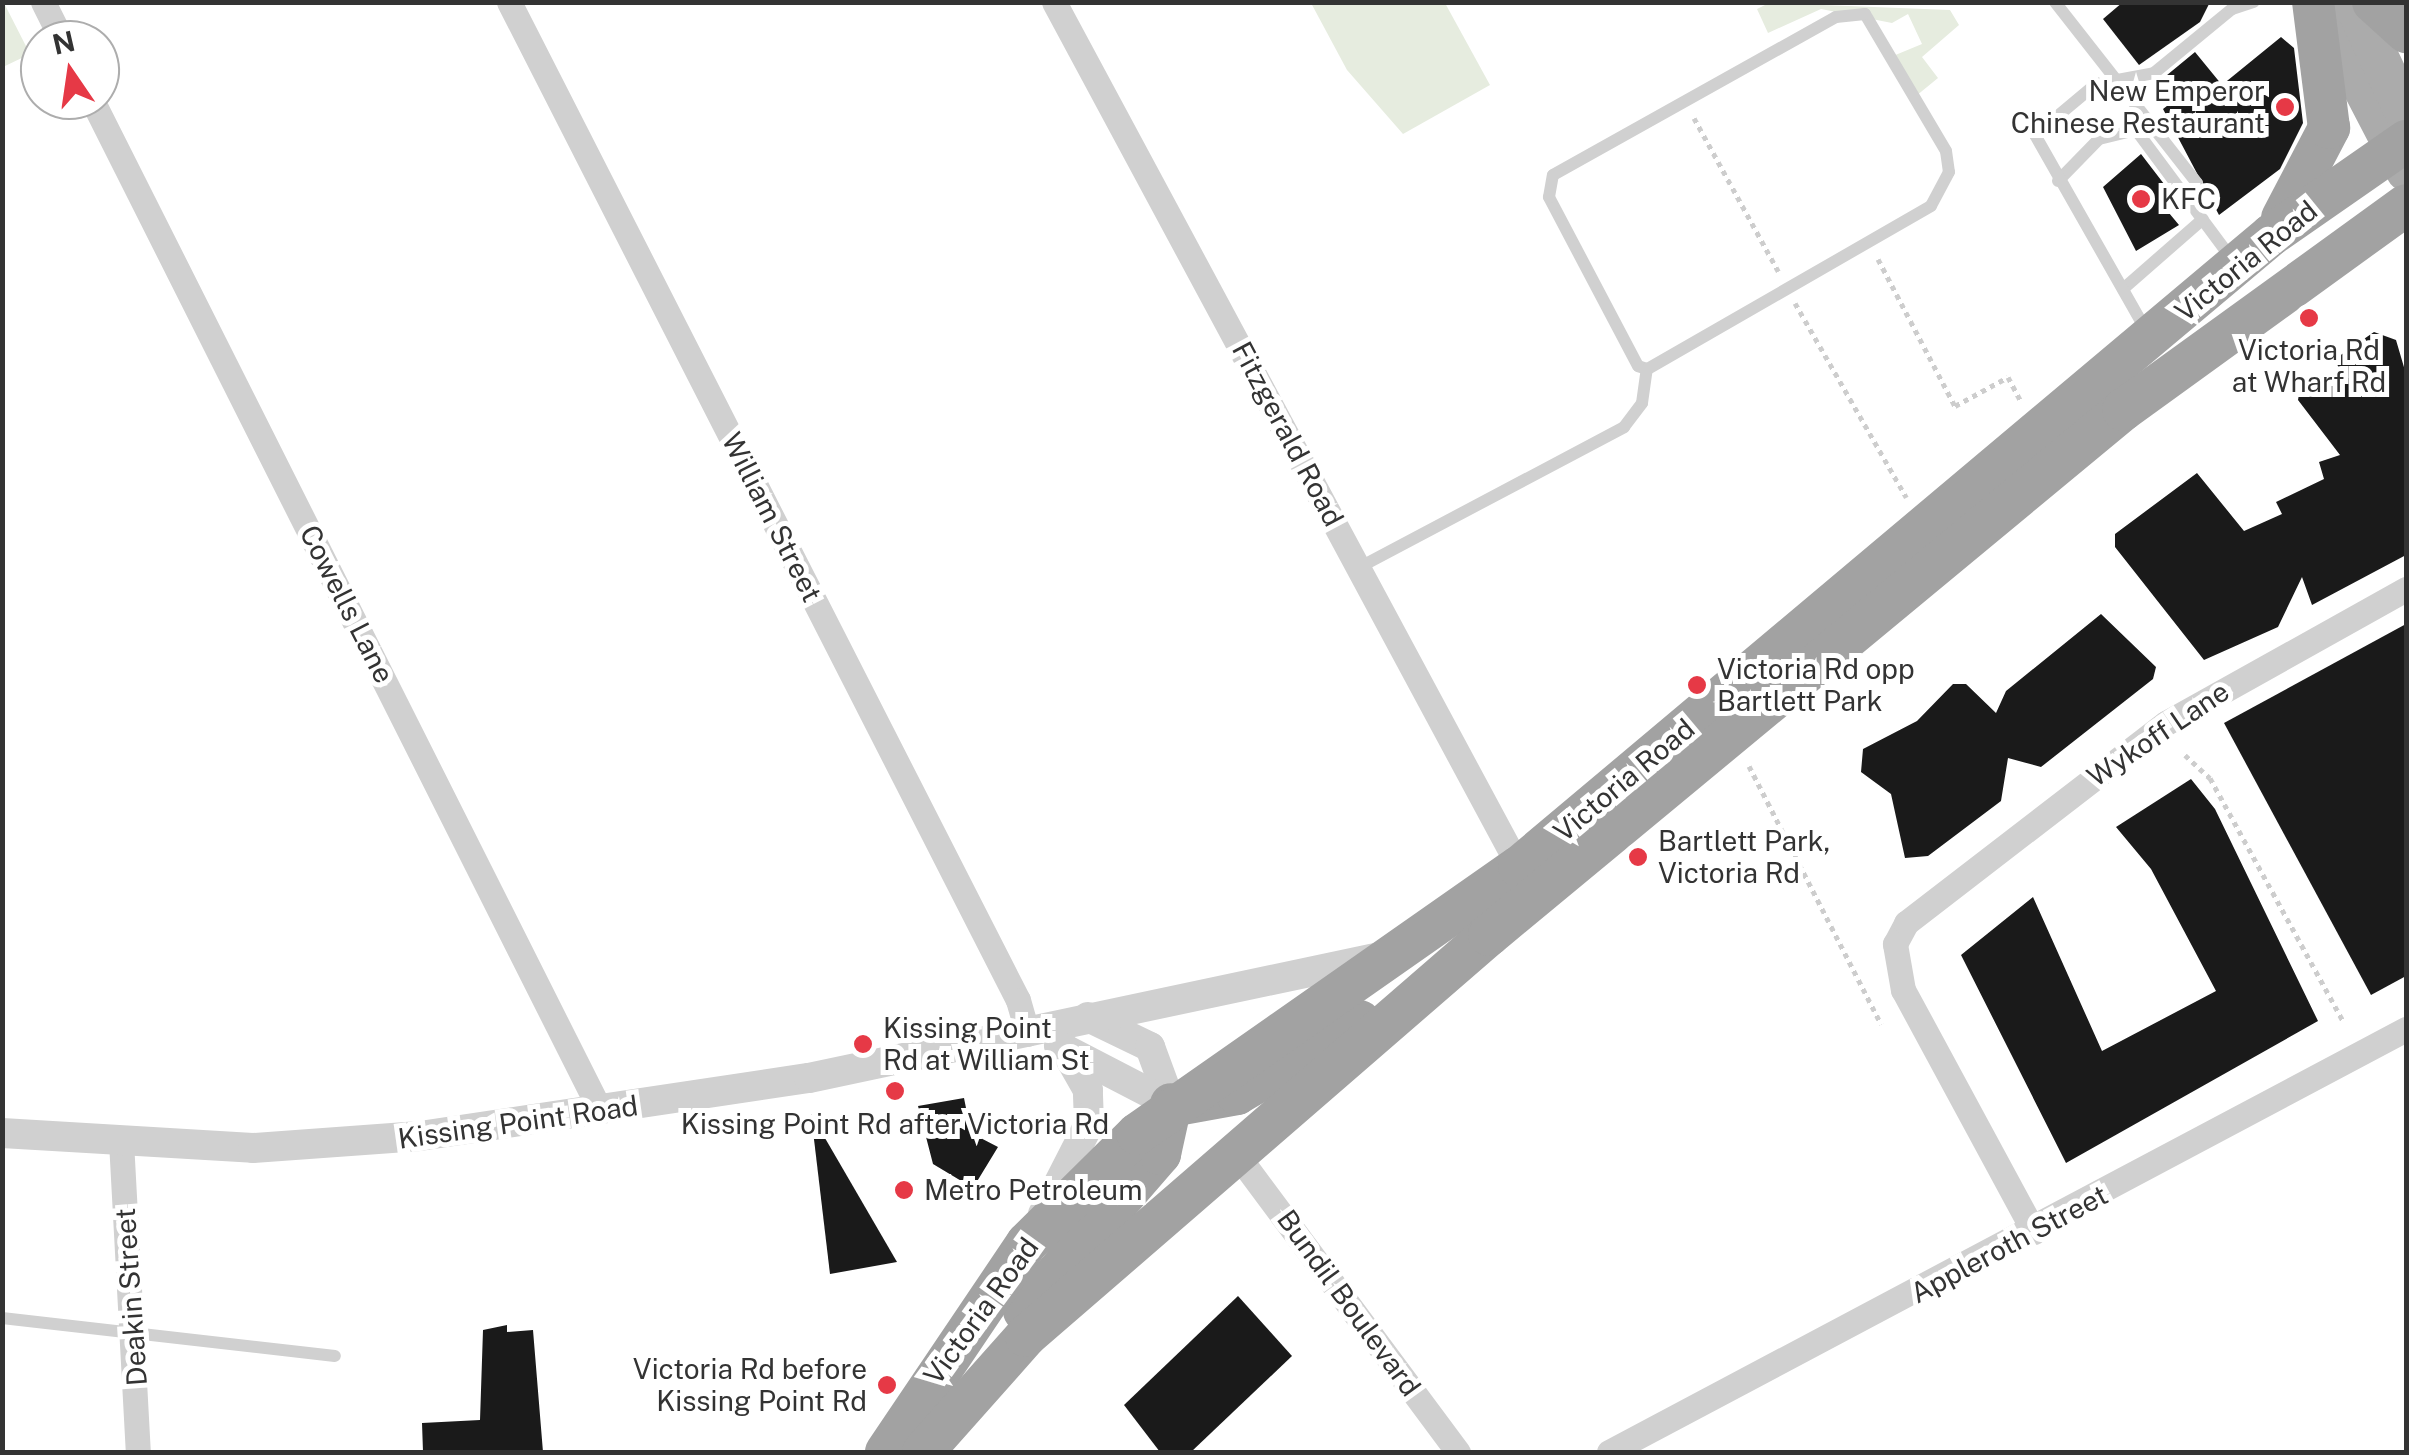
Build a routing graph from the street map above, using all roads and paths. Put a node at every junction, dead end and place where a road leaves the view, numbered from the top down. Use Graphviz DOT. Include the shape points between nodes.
graph roads {
  1 [pos="508,2"];
  2 [pos="1054,2"];
  3 [pos="2055,2"];
  4 [pos="2254,2"];
  5 [pos="2316,2"];
  6 [pos="2353,2"];
  7 [pos="2373,2"];
  8 [pos="2231,6"];
  9 [pos="2406,32"];
  10 [pos="2110,76"];
  11 [pos="1683,98"];
  12 [pos="102,120"];
  13 [pos="2403,145"];
  14 [pos="2058,181"];
  15 [pos="2406,205"];
  16 [pos="2203,219"];
  17 [pos="2271,236"];
  18 [pos="1869,243"];
  19 [pos="2236,265"];
  20 [pos="1786,287"];
  21 [pos="2123,288"];
  22 [pos="2151,338"];
  23 [pos="1647,369"];
  24 [pos="2024,407"];
  25 [pos="1911,506"];
  26 [pos="1360,567"];
  27 [pos="2406,589"];
  28 [pos="2185,755"];
  29 [pos="1749,766"];
  30 [pos="1519,867"];
  31 [pos="1488,936"];
  32 [pos="1397,953"];
  33 [pos="1083,1015"];
  34 [pos="2344,1022"];
  35 [pos="1880,1024"];
  36 [pos="2406,1029"];
  37 [pos="1028,1034"];
  38 [pos="1064,1048"];
  39 [pos="1172,1104"];
  40 [pos="600,1110"];
  41 [pos="2,1133"];
  42 [pos="121,1140"];
  43 [pos="1238,1156"];
  44 [pos="2034,1232"];
  45 [pos="1027,1243"];
  46 [pos="2,1318"];
  47 [pos="133,1335"];
  48 [pos="336,1356"];
  49 [pos="138,1452"];
  50 [pos="886,1452"];
  51 [pos="922,1452"];
  52 [pos="1458,1452"];
  53 [pos="1609,1452"];
  1 -- 37 [label="street, William Street" via="1018,1000"];
  2 -- 26 [label="street, Fitzgerald Road"];
  3 -- 10 [label="lane"];
  4 -- 8 [label="lane"];
  5 -- 13 [label="main road"];
  5 -- 17 [label="highway" via="2329,128"];
  6 -- 13 [label="main road"];
  7 -- 9 [label="highway"];
  8 -- 10 [label="lane" via="2154,73"];
  10 -- 14 [label="lane" via="2035,135"];
  10 -- 16 [label="lane" via="2196,183"];
  11 -- 18 [label="lane" via="1836,17 1865,14 1946,151 1949,172 1931,206"];
  11 -- 20 [label="path"];
  11 -- 23 [label="lane" via="1566,160 1549,197 1628,357"];
  12 -- 40 [label="street, Cowells Lane"];
  13 -- 17 [label="highway, Victoria Road"];
  14 -- 16 [label="lane" via="2099,139 2136,130"];
  14 -- 21 [label="lane"];
  15 -- 31 [label="highway, Victoria Road" via="2124,410"];
  16 -- 19 [label="lane"];
  16 -- 21 [label="lane"];
  17 -- 19 [label="highway, Victoria Road"];
  18 -- 20 [label="lane"];
  18 -- 24 [label="path" via="1955,406 2008,377"];
  19 -- 22 [label="highway, Victoria Road"];
  20 -- 23 [label="lane"];
  20 -- 25 [label="path"];
  21 -- 22 [label="lane"];
  22 -- 30 [label="highway, Victoria Road"];
  23 -- 26 [label="lane" via="1642,403 1624,427"];
  26 -- 30 [label="street, Fitzgerald Road"];
  27 -- 44 [label="street, Wykoff Lane" via="2166,723 1906,923 1895,968"];
  28 -- 34 [label="path" via="2210,778"];
  29 -- 35 [label="path"];
  30 -- 32 [label="highway, Victoria Road"];
  31 -- 39 [label="highway" via="1237,1094"];
  31 -- 43 [label="highway, Victoria Road"];
  32 -- 33 [label="street, Kissing Point Road"];
  32 -- 39 [label="highway, Victoria Road"];
  33 -- 37 [label="street, Kissing Point Road"];
  33 -- 39 [label="street" via="1150,1046"];
  36 -- 44 [label="street, Appleroth Street"];
  37 -- 38 [label="street"];
  37 -- 40 [label="street, Kissing Point Road"];
  38 -- 39 [label="street"];
  38 -- 45 [label="street" via="1088,1090 1090,1124"];
  39 -- 45 [label="highway, Victoria Road"];
  39 -- 51 [label="highway" via="1160,1154 969,1376"];
  40 -- 42 [label="street, Kissing Point Road" via="324,1148"];
  41 -- 42 [label="street, Kissing Point Road"];
  42 -- 47 [label="street, Deakin Street"];
  43 -- 51 [label="highway, Victoria Road" via="1026,1336"];
  43 -- 52 [label="street, Bundil Boulevard"];
  44 -- 53 [label="street, Appleroth Street"];
  45 -- 50 [label="highway, Victoria Road"];
  46 -- 47 [label="lane"];
  47 -- 48 [label="lane"];
  47 -- 49 [label="street, Deakin Street"];
}
